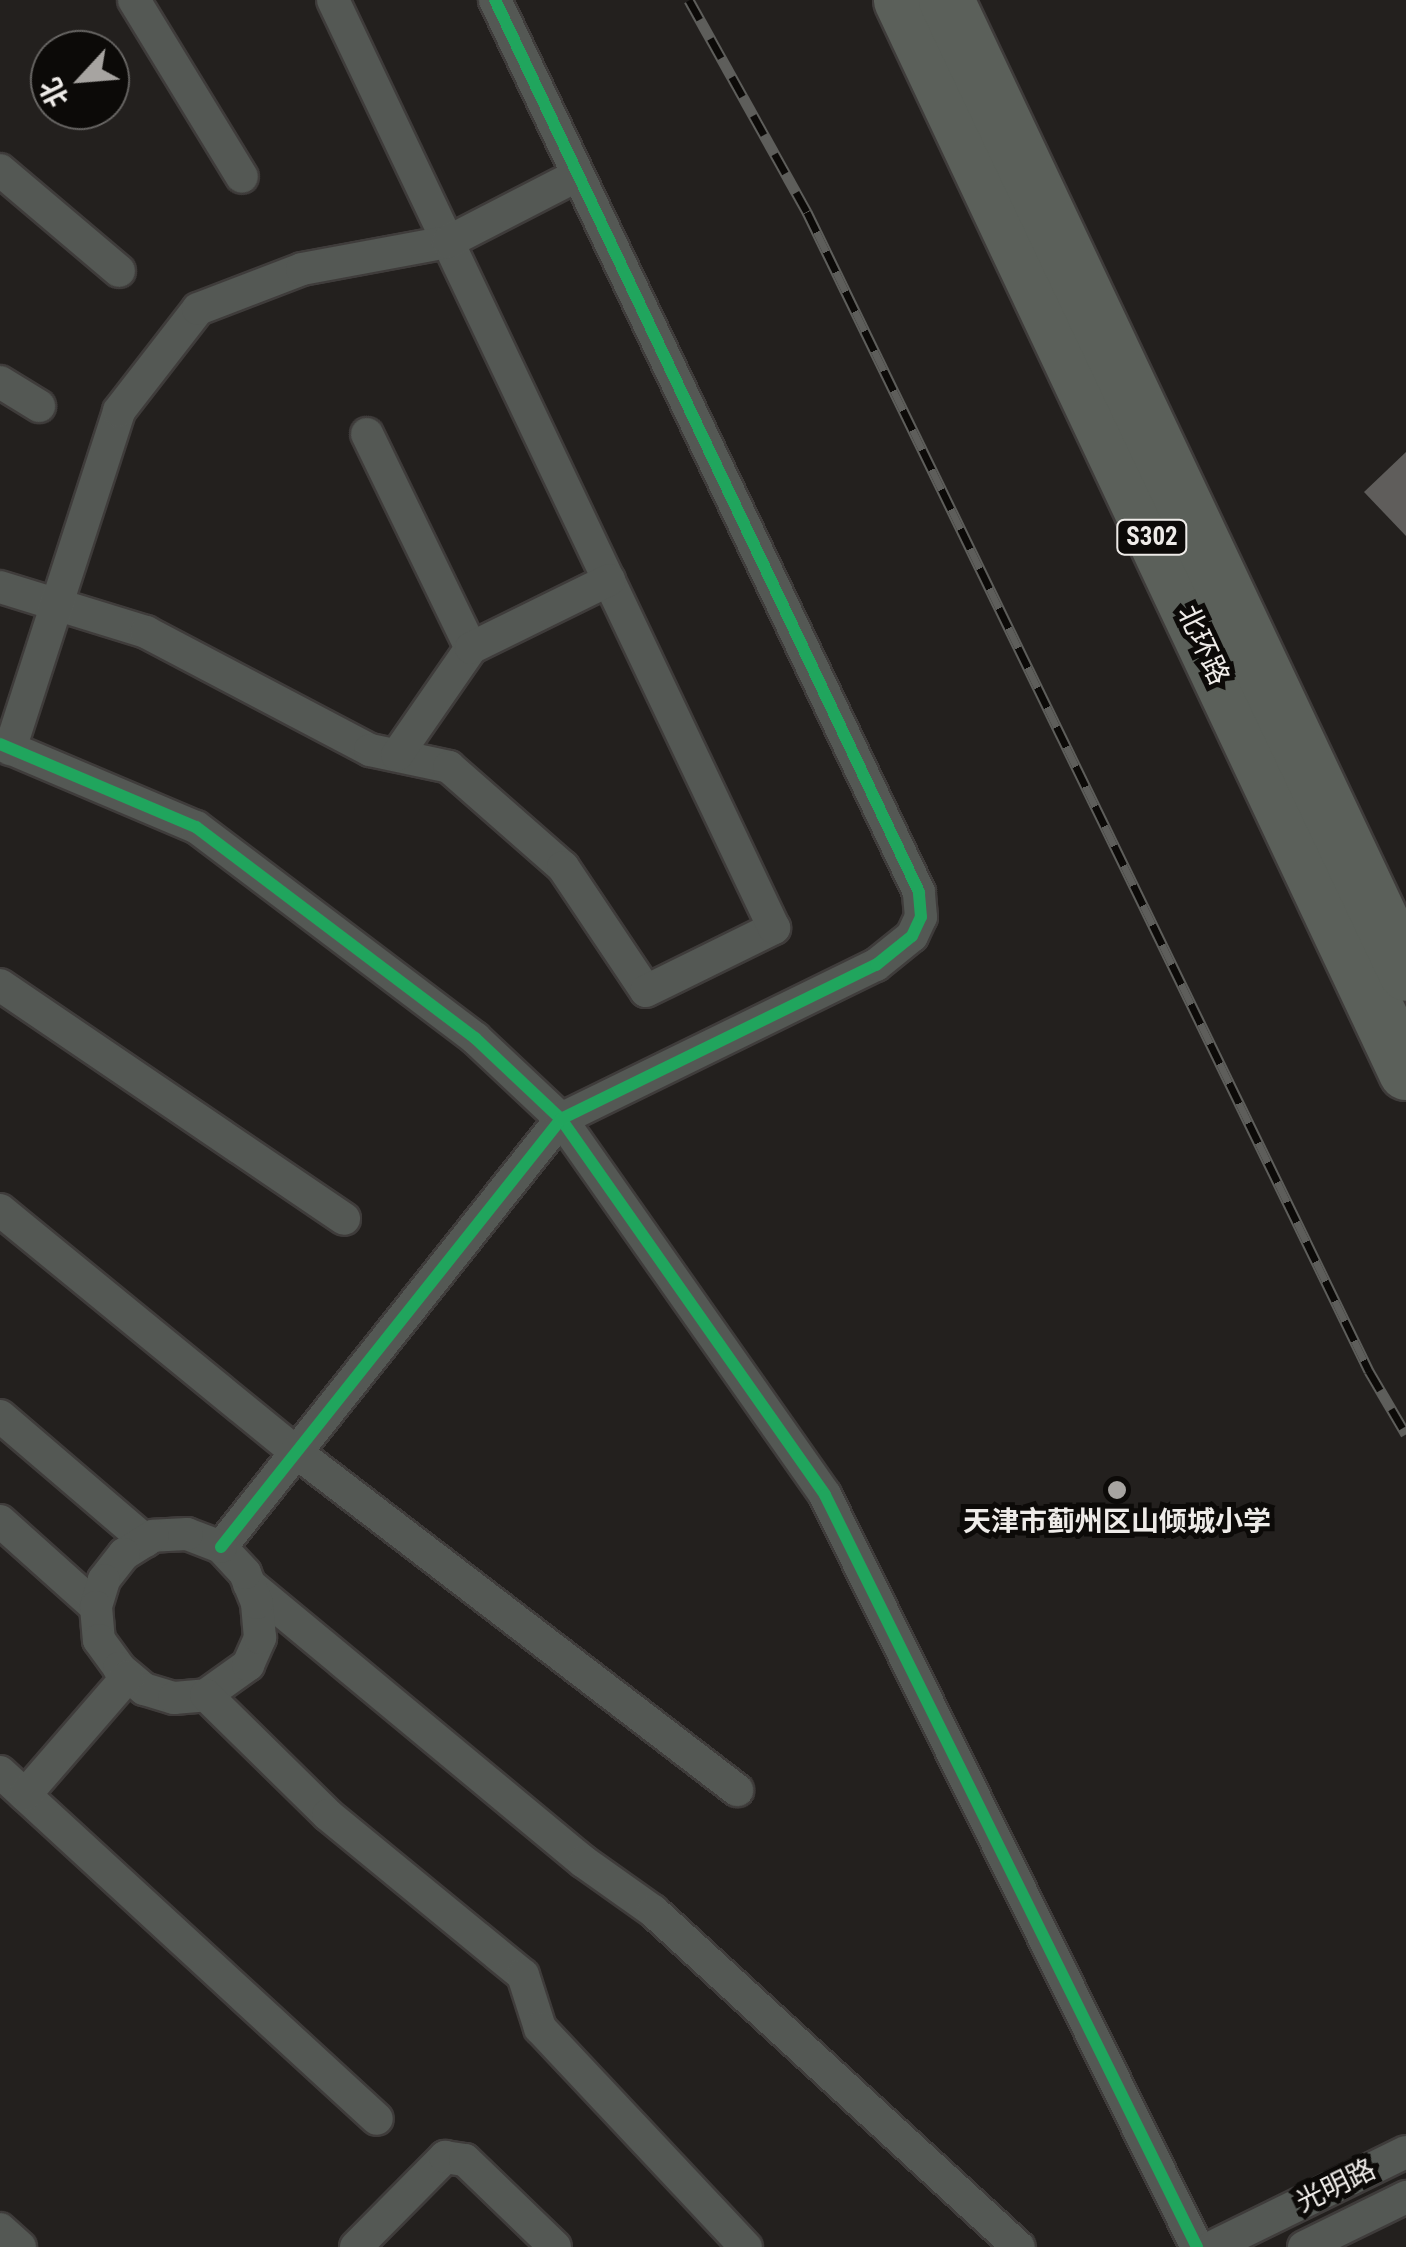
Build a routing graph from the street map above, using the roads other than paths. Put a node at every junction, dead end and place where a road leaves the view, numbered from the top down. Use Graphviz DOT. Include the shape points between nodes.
graph roads {
  1 [pos="134,0"];
  2 [pos="333,0"];
  3 [pos="495,0"];
  4 [pos="901,0"];
  5 [pos="946,0"];
  6 [pos="0,170"];
  7 [pos="578,175"];
  8 [pos="242,177"];
  9 [pos="448,242"];
  10 [pos="119,272"];
  11 [pos="0,382"];
  12 [pos="39,406"];
  13 [pos="367,434"];
  14 [pos="609,580"];
  15 [pos="0,588"];
  16 [pos="52,604"];
  17 [pos="472,648"];
  18 [pos="5,746"];
  19 [pos="397,756"];
  20 [pos="1406,973"];
  21 [pos="0,985"];
  22 [pos="1406,1072"];
  23 [pos="561,1119"];
  24 [pos="0,1210"];
  25 [pos="344,1219"];
  26 [pos="0,1416"];
  27 [pos="296,1452"];
  28 [pos="0,1521"];
  29 [pos="146,1541"];
  30 [pos="221,1548"];
  31 [pos="249,1584"];
  32 [pos="96,1607"];
  33 [pos="128,1676"];
  34 [pos="206,1695"];
  35 [pos="0,1772"];
  36 [pos="738,1790"];
  37 [pos="25,1795"];
  38 [pos="377,2119"];
  39 [pos="1406,2152"];
  40 [pos="1406,2197"];
  41 [pos="0,2230"];
  42 [pos="20,2247"];
  43 [pos="356,2247"];
  44 [pos="555,2247"];
  45 [pos="746,2247"];
  46 [pos="1019,2247"];
  47 [pos="1196,2247"];
  48 [pos="1212,2247"];
  49 [pos="1304,2247"];
  1 -- 8 [label="street"];
  2 -- 9 [label="street"];
  3 -- 7 [label="street"];
  4 -- 22 [label="highway, 北环路 / S302"];
  5 -- 20 [label="highway, 北环路 / S302"];
  6 -- 10 [label="street"];
  7 -- 9 [label="street"];
  7 -- 23 [label="street" via="919,892 921,917 912,936 864,972"];
  9 -- 14 [label="street"];
  9 -- 16 [label="street" via="302,270 198,310 120,411"];
  11 -- 12 [label="street"];
  13 -- 17 [label="street"];
  14 -- 17 [label="street"];
  14 -- 19 [label="street" via="774,928 646,992 563,868 449,767"];
  15 -- 16 [label="street"];
  16 -- 18 [label="street"];
  16 -- 19 [label="street" via="146,632 370,750"];
  17 -- 19 [label="street"];
  18 -- 23 [label="street" via="196,827 476,1038"];
  21 -- 25 [label="street"];
  23 -- 27 [label="street"];
  23 -- 47 [label="street" via="825,1496"];
  24 -- 27 [label="street"];
  26 -- 29 [label="street"];
  27 -- 30 [label="street"];
  27 -- 36 [label="street"];
  28 -- 32 [label="street"];
  29 -- 30 [label="street" via="187,1534"];
  29 -- 32 [label="street" via="104,1580"];
  30 -- 31 [label="street"];
  31 -- 34 [label="street" via="260,1638 248,1665"];
  31 -- 46 [label="street" via="584,1862 653,1911"];
  32 -- 33 [label="street" via="99,1640"];
  33 -- 34 [label="street" via="174,1698"];
  33 -- 37 [label="street"];
  34 -- 45 [label="street" via="328,1816 523,1974 540,2028"];
  35 -- 37 [label="street"];
  37 -- 38 [label="street"];
  39 -- 48 [label="street, 光明路"];
  40 -- 49 [label="street, 光明路"];
  41 -- 42 [label="street"];
  43 -- 44 [label="street" via="445,2157 465,2160"];
}
